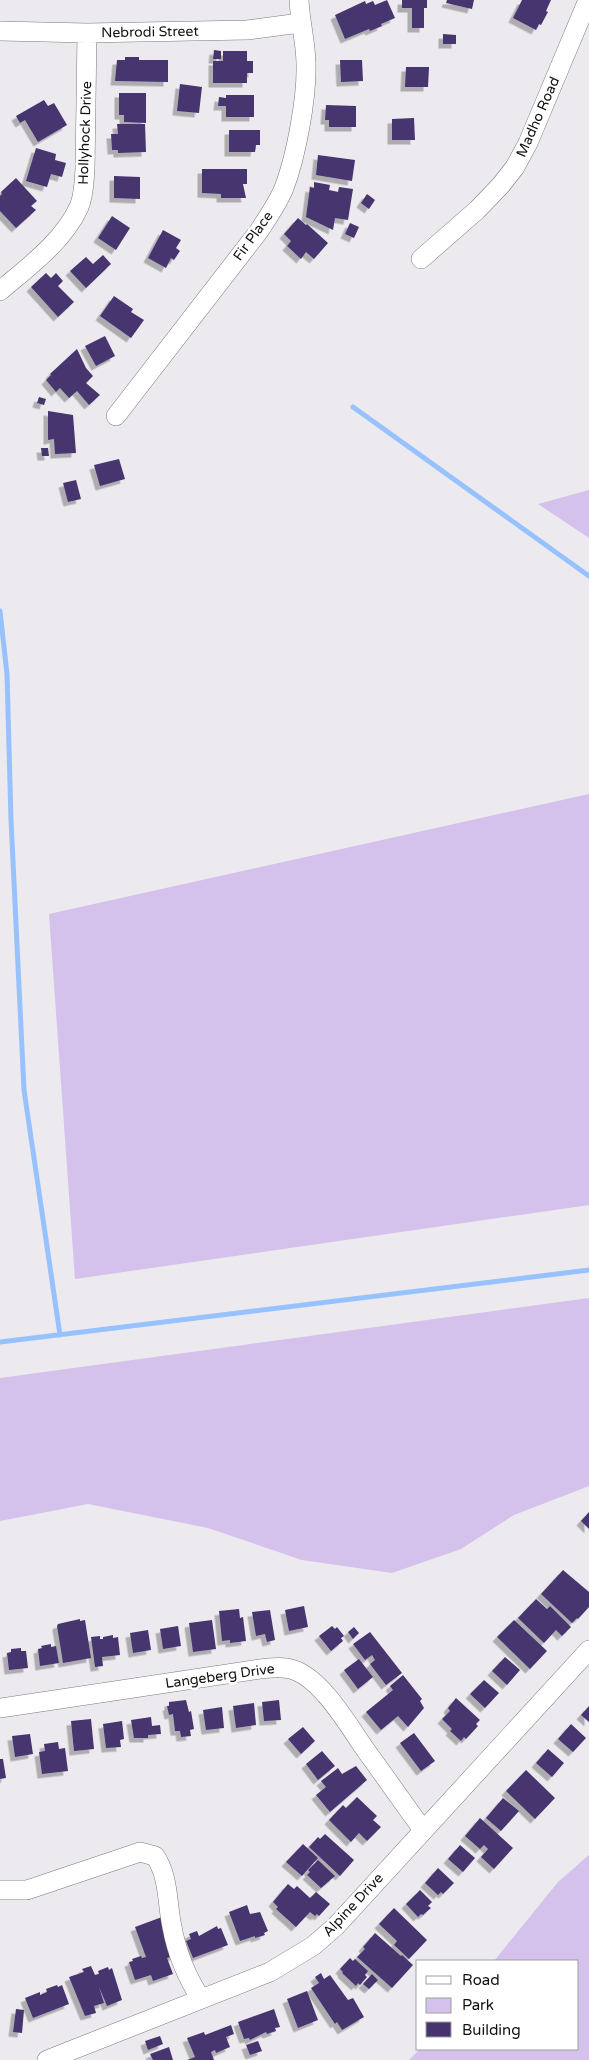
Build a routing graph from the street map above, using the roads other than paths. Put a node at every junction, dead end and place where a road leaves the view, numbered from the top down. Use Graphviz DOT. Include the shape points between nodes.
graph roads {
  1 [pos="299,0"];
  2 [pos="588,0"];
  3 [pos="300,23"];
  4 [pos="0,31"];
  5 [pos="87,33"];
  6 [pos="421,259"];
  7 [pos="0,291"];
  8 [pos="116,416"];
  9 [pos="589,1650"];
  10 [pos="0,1708"];
  11 [pos="423,1830"];
  12 [pos="0,1890"];
  13 [pos="201,1999"];
  14 [pos="47,2060"];
  1 -- 3 [label="street, Fir Place"];
  2 -- 6 [label="street, Madho Road" via="515,167 477,210"];
  3 -- 5 [label="street, Nebrodi Street" via="247,30"];
  3 -- 8 [label="street, Fir Place" via="306,63 305,86 284,189 271,214"];
  4 -- 5 [label="street, Nebrodi Street"];
  5 -- 7 [label="street, Hollyhock Drive" via="85,169 79,206 58,239"];
  9 -- 11 [label="street, Alpine Drive"];
  10 -- 11 [label="street, Langeberg Drive" via="260,1669 281,1667 295,1670 318,1688 336,1710"];
  11 -- 13 [label="street, Alpine Drive" via="336,1926 313,1946 270,1972"];
  12 -- 13 [label="street" via="27,1890 140,1852 155,1856 163,1871 180,1958"];
  13 -- 14 [label="street, Alpine Drive"];
}
